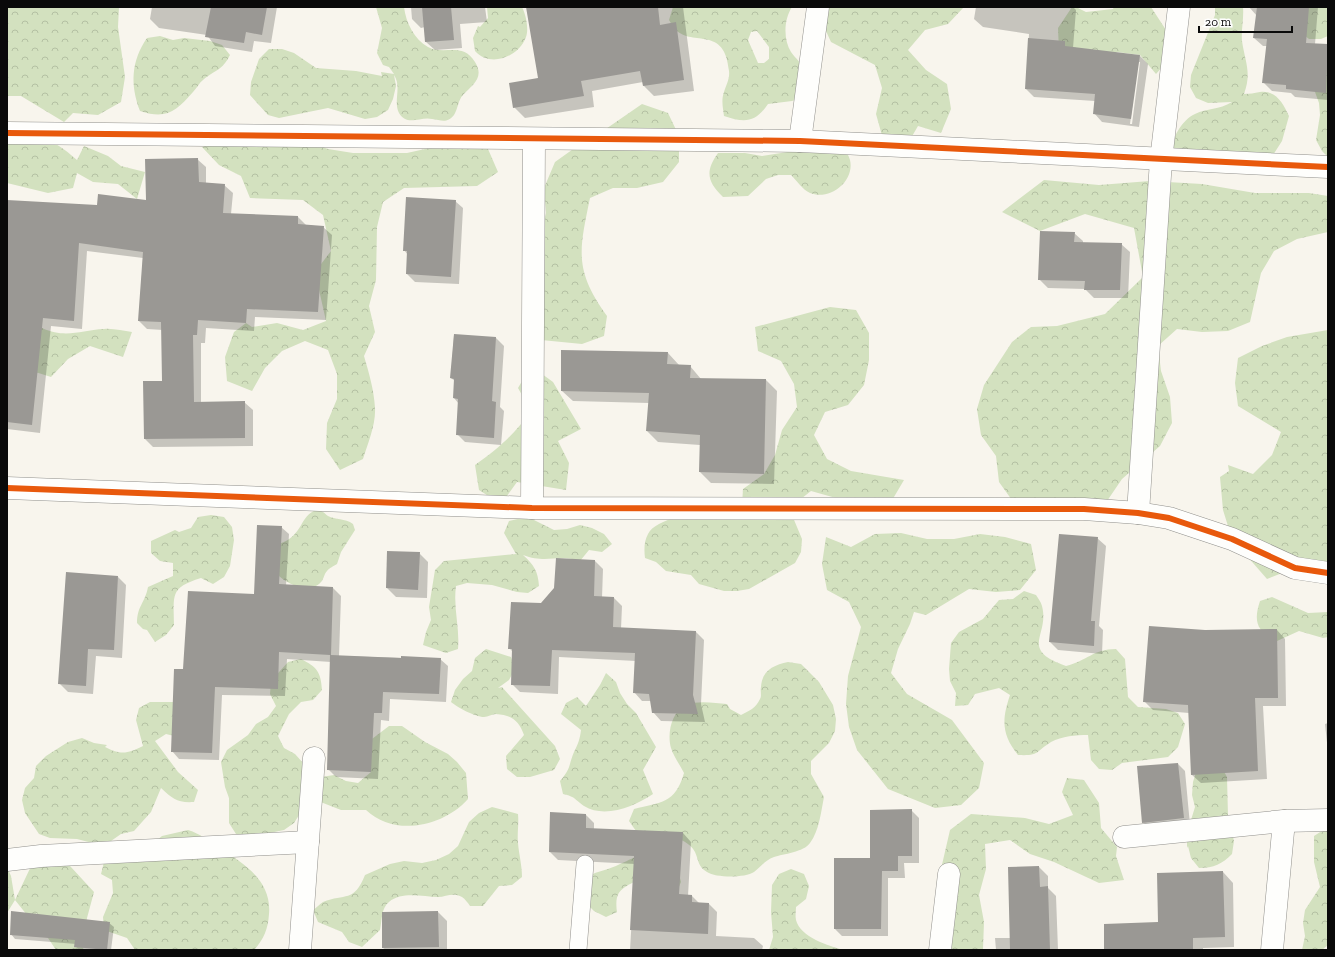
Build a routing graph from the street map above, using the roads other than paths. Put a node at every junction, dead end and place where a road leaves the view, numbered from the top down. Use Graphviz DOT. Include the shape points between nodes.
graph roads {
  1 [pos="818,7"];
  2 [pos="1178,7"];
  3 [pos="7,133"];
  4 [pos="534,139"];
  5 [pos="800,141"];
  6 [pos="1161,160"];
  7 [pos="1328,167"];
  8 [pos="7,488"];
  9 [pos="532,508"];
  10 [pos="1138,512"];
  11 [pos="1328,573"];
  12 [pos="314,758"];
  13 [pos="1328,820"];
  14 [pos="1284,821"];
  15 [pos="1124,837"];
  16 [pos="308,842"];
  17 [pos="7,860"];
  18 [pos="585,864"];
  19 [pos="949,874"];
  20 [pos="300,950"];
  21 [pos="578,950"];
  22 [pos="940,950"];
  23 [pos="1272,950"];
  1 -- 5 [label="street"];
  2 -- 6 [label="street"];
  3 -- 4 [label="street"];
  4 -- 5 [label="street"];
  4 -- 9 [label="street"];
  5 -- 6 [label="street"];
  6 -- 7 [label="street"];
  6 -- 10 [label="street"];
  8 -- 9 [label="street"];
  9 -- 10 [label="street" via="1084,509"];
  10 -- 11 [label="street" via="1169,518 1232,539 1295,568"];
  12 -- 16 [label="street"];
  13 -- 14 [label="street"];
  14 -- 15 [label="street"];
  14 -- 23 [label="street"];
  16 -- 17 [label="street"];
  16 -- 20 [label="street"];
  18 -- 21 [label="lane"];
  19 -- 22 [label="street"];
}
